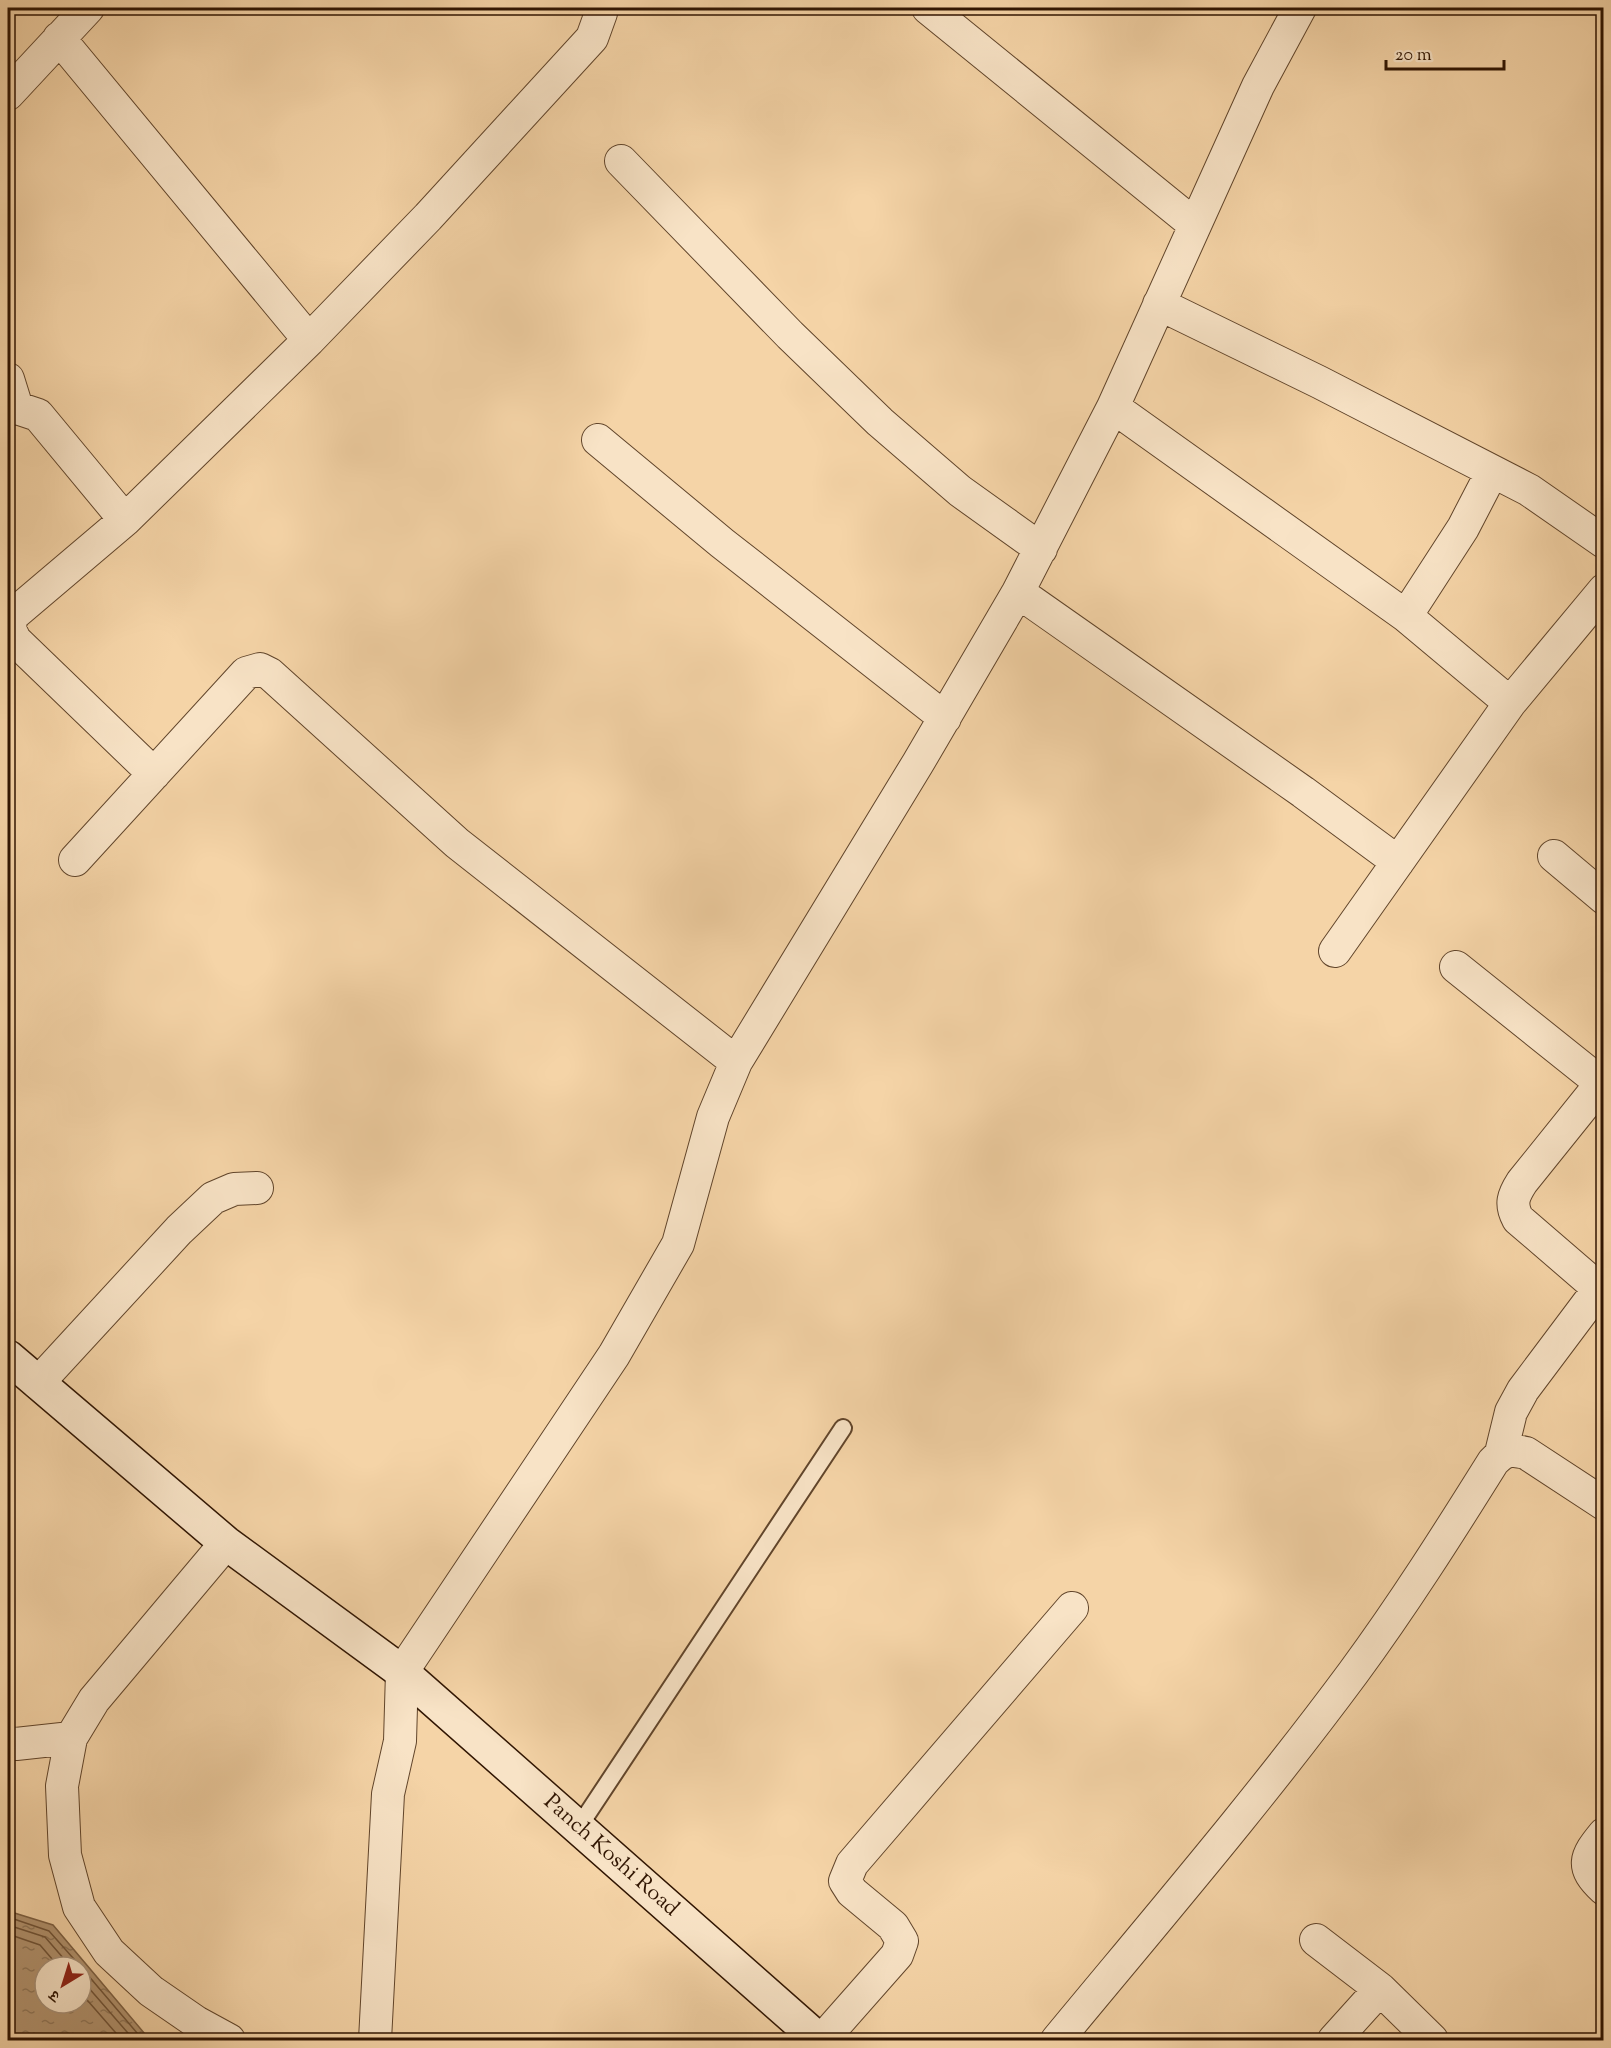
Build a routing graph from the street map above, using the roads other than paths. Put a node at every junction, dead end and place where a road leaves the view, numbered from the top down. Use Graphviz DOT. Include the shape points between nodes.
graph roads {
  1 [pos="88,8"];
  2 [pos="600,8"];
  3 [pos="928,8"];
  4 [pos="1300,8"];
  5 [pos="59,38"];
  6 [pos="8,94"];
  7 [pos="621,161"];
  8 [pos="1195,225"];
  9 [pos="1159,304"];
  10 [pos="309,340"];
  11 [pos="8,379"];
  12 [pos="1113,407"];
  13 [pos="13,409"];
  14 [pos="598,440"];
  15 [pos="1492,472"];
  16 [pos="125,520"];
  17 [pos="1604,542"];
  18 [pos="1041,549"];
  19 [pos="1604,590"];
  20 [pos="1018,592"];
  21 [pos="1406,616"];
  22 [pos="1510,703"];
  23 [pos="945,718"];
  24 [pos="154,774"];
  25 [pos="1554,856"];
  26 [pos="75,860"];
  27 [pos="1398,862"];
  28 [pos="1604,898"];
  29 [pos="1335,951"];
  30 [pos="1456,967"];
  31 [pos="735,1062"];
  32 [pos="1602,1082"];
  33 [pos="257,1188"];
  34 [pos="1601,1292"];
  35 [pos="8,1357"];
  36 [pos="39,1383"];
  37 [pos="843,1428"];
  38 [pos="1501,1453"];
  39 [pos="1604,1504"];
  40 [pos="226,1543"];
  41 [pos="1072,1608"];
  42 [pos="402,1672"];
  43 [pos="71,1738"];
  44 [pos="8,1743"];
  45 [pos="578,1828"];
  46 [pos="1604,1834"];
  47 [pos="1604,1889"];
  48 [pos="1316,1940"];
  49 [pos="1380,1989"];
  50 [pos="229,2040"];
  51 [pos="375,2040"];
  52 [pos="820,2040"];
  53 [pos="1057,2040"];
  54 [pos="1334,2040"];
  55 [pos="1432,2040"];
  1 -- 5 [label="street"];
  2 -- 10 [label="street" via="592,38 429,217"];
  3 -- 8 [label="street"];
  4 -- 8 [label="street" via="1258,86"];
  5 -- 6 [label="street"];
  5 -- 10 [label="street"];
  7 -- 18 [label="street" via="880,422 960,491"];
  8 -- 9 [label="street"];
  9 -- 12 [label="street"];
  9 -- 15 [label="street"];
  10 -- 16 [label="street"];
  11 -- 13 [label="street"];
  12 -- 18 [label="street"];
  12 -- 21 [label="street"];
  13 -- 16 [label="street" via="38,415"];
  14 -- 23 [label="street"];
  15 -- 17 [label="street" via="1529,490"];
  15 -- 21 [label="street" via="1463,528"];
  16 -- 24 [label="street" via="13,615 9,627 15,640"];
  18 -- 20 [label="street"];
  19 -- 22 [label="street"];
  20 -- 23 [label="street"];
  20 -- 27 [label="street"];
  21 -- 22 [label="street"];
  22 -- 27 [label="street"];
  23 -- 31 [label="street"];
  24 -- 26 [label="street"];
  24 -- 31 [label="street" via="246,673 260,669 457,843"];
  25 -- 28 [label="street"];
  27 -- 29 [label="street"];
  30 -- 32 [label="street"];
  31 -- 42 [label="street" via="713,1117 678,1244 614,1355"];
  32 -- 34 [label="street" via="1522,1182 1513,1196 1512,1209 1518,1219"];
  33 -- 36 [label="street" via="234,1189 213,1198"];
  34 -- 38 [label="street" via="1523,1390 1511,1412"];
  35 -- 36 [label="street, Panch Koshi Road"];
  36 -- 40 [label="street, Panch Koshi Road"];
  37 -- 45 [label="lane"];
  38 -- 39 [label="street" via="1526,1453"];
  38 -- 53 [label="street" via="1347,1681 1273,1778"];
  40 -- 42 [label="street, Panch Koshi Road"];
  40 -- 43 [label="street" via="94,1700"];
  41 -- 52 [label="street" via="852,1864 845,1881 852,1892 893,1926 902,1941 897,1955"];
  42 -- 45 [label="street, Panch Koshi Road"];
  42 -- 51 [label="street" via="400,1740 387,1794"];
  43 -- 44 [label="street"];
  43 -- 50 [label="street" via="62,1786 65,1855 79,1907 109,1952 151,1991"];
  45 -- 52 [label="street, Panch Koshi Road"];
  46 -- 47 [label="street" via="1592,1848 1587,1863 1592,1878"];
  48 -- 49 [label="street"];
  49 -- 54 [label="street"];
  49 -- 55 [label="street"];
}
